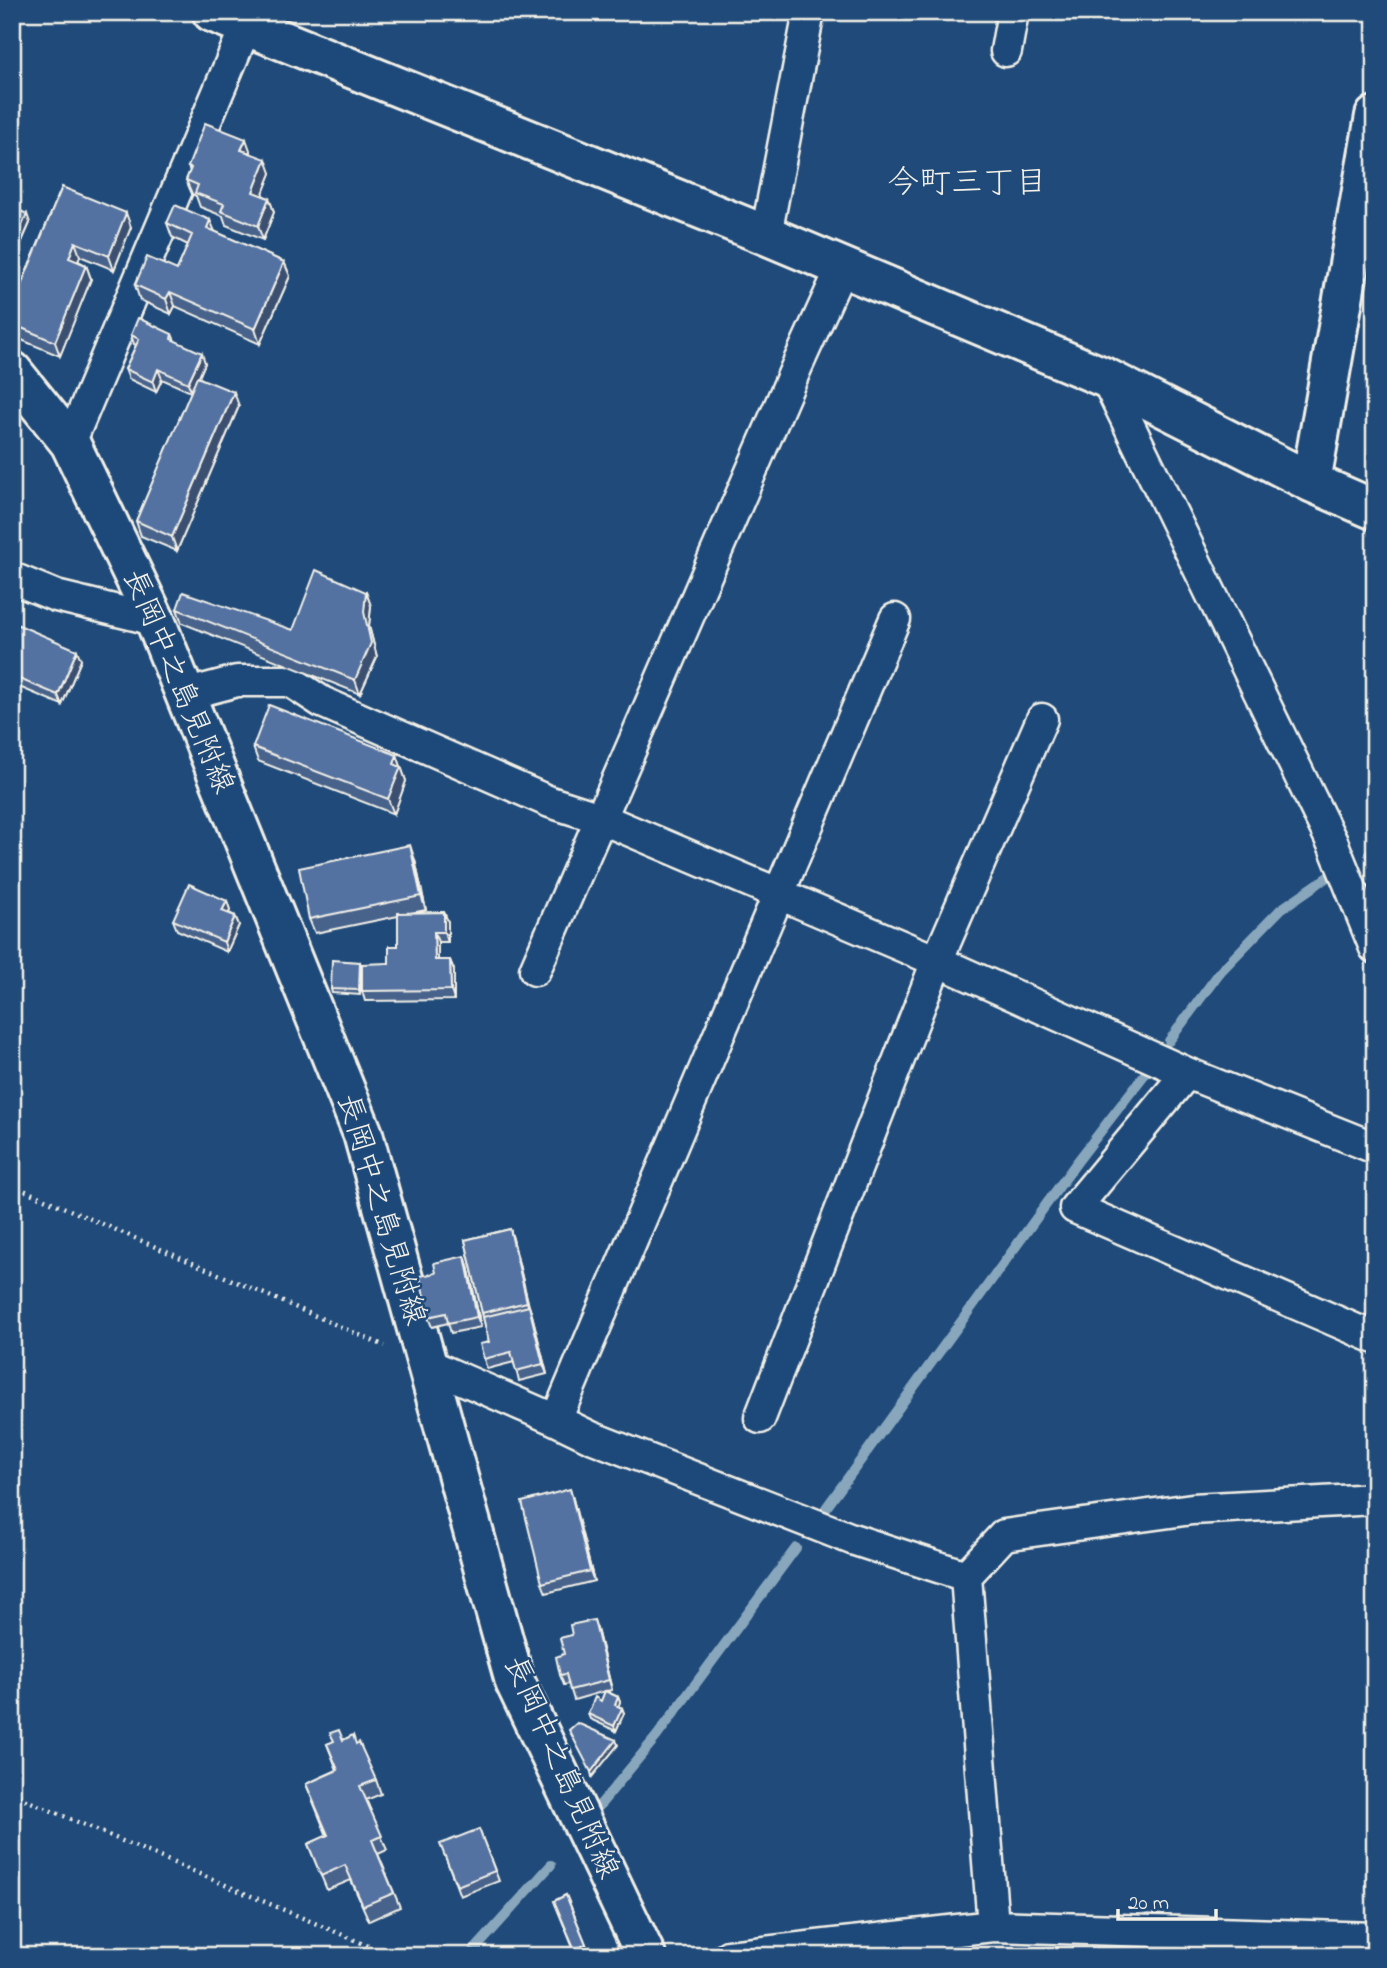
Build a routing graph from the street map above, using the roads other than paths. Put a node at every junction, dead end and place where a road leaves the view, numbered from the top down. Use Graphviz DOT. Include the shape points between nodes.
graph roads {
  1 [pos="810,12"];
  2 [pos="1013,12"];
  3 [pos="235,17"];
  4 [pos="1006,51"];
  5 [pos="1375,116"];
  6 [pos="766,235"];
  7 [pos="842,267"];
  8 [pos="12,371"];
  9 [pos="1106,378"];
  10 [pos="70,443"];
  11 [pos="1311,482"];
  12 [pos="1375,510"];
  13 [pos="12,578"];
  14 [pos="895,619"];
  15 [pos="155,620"];
  16 [pos="184,695"];
  17 [pos="1042,719"];
  18 [pos="600,818"];
  19 [pos="778,895"];
  20 [pos="1375,948"];
  21 [pos="937,961"];
  22 [pos="535,970"];
  23 [pos="1187,1073"];
  24 [pos="1375,1148"];
  25 [pos="1375,1338"];
  26 [pos="425,1363"];
  27 [pos="760,1418"];
  28 [pos="556,1420"];
  29 [pos="1375,1499"];
  30 [pos="966,1576"];
  31 [pos="993,1926"];
  32 [pos="1375,1938"];
  33 [pos="1265,1945"];
  34 [pos="643,1955"];
  35 [pos="727,1956"];
  1 -- 6 [label="street"];
  2 -- 4 [label="street"];
  3 -- 6 [label="main road"];
  3 -- 10 [label="street"];
  5 -- 11 [label="main road"];
  6 -- 7 [label="main road"];
  7 -- 9 [label="main road"];
  7 -- 18 [label="street"];
  8 -- 10 [label="main road, 長岡中之島見附線"];
  9 -- 11 [label="main road"];
  9 -- 20 [label="street" via="1333,844"];
  10 -- 15 [label="main road, 長岡中之島見附線"];
  11 -- 12 [label="main road"];
  13 -- 15 [label="street" via="56,596"];
  14 -- 19 [label="street"];
  15 -- 16 [label="main road, 長岡中之島見附線"];
  16 -- 18 [label="street" via="237,681 290,681 360,719 550,802"];
  16 -- 26 [label="main road, 長岡中之島見附線" via="363,1134"];
  17 -- 21 [label="street"];
  18 -- 19 [label="street"];
  18 -- 22 [label="street"];
  19 -- 21 [label="street"];
  19 -- 28 [label="street"];
  21 -- 23 [label="street"];
  21 -- 27 [label="street"];
  23 -- 24 [label="street"];
  23 -- 25 [label="street" via="1075,1208"];
  26 -- 28 [label="street"];
  26 -- 34 [label="main road, 長岡中之島見附線" via="515,1682"];
  28 -- 30 [label="street" via="852,1539"];
  29 -- 30 [label="street" via="1192,1509 1004,1535"];
  30 -- 31 [label="street"];
  31 -- 33 [label="street"];
  31 -- 35 [label="street"];
  32 -- 33 [label="street"];
}
